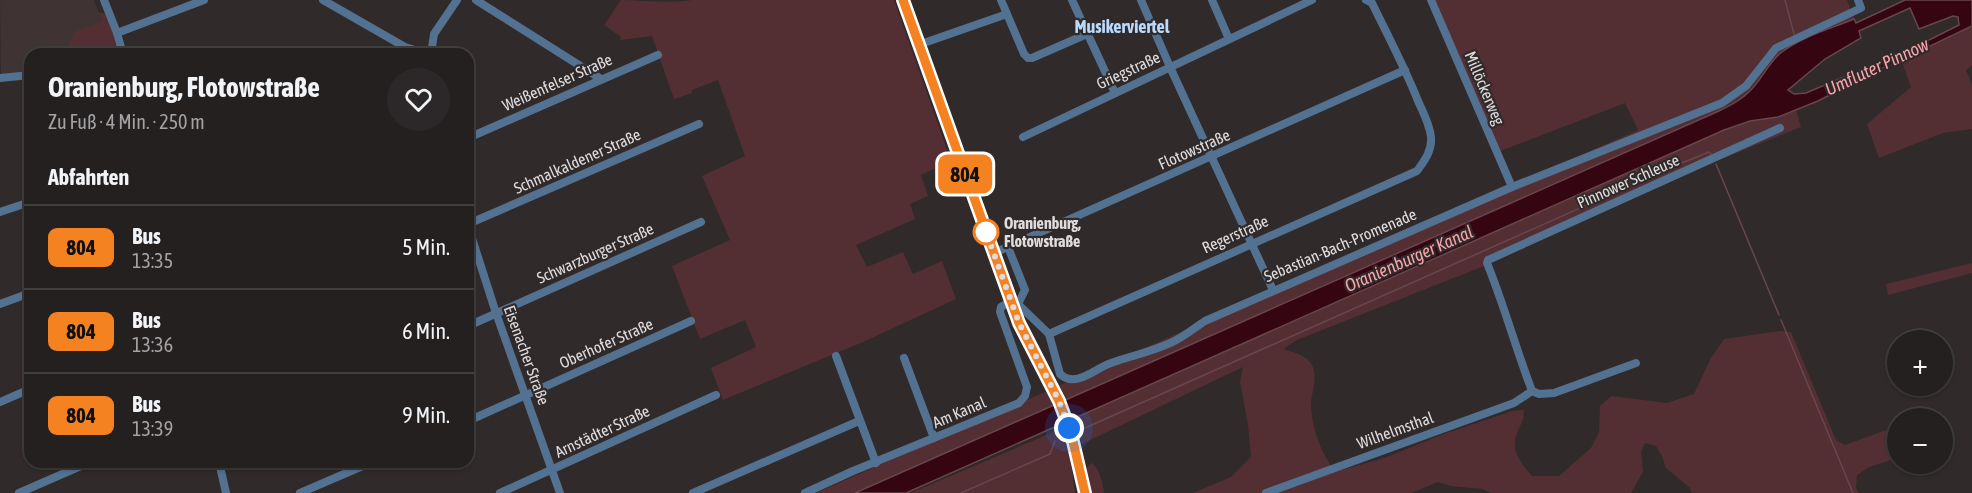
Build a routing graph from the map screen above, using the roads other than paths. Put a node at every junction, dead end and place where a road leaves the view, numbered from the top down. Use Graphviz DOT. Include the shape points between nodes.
graph roads {
  1 [pos="104,0"];
  2 [pos="204,0"];
  3 [pos="323,0"];
  4 [pos="457,0"];
  5 [pos="476,0"];
  6 [pos="903,0"];
  7 [pos="1001,0"];
  8 [pos="1072,0"];
  9 [pos="1141,0"];
  10 [pos="1212,0"];
  11 [pos="1312,0"];
  12 [pos="1431,0"];
  13 [pos="1858,0"];
  14 [pos="1369,2"];
  15 [pos="1300,3"];
  16 [pos="1007,14"];
  17 [pos="117,33"];
  18 [pos="1087,34"];
  19 [pos="1229,39"];
  20 [pos="918,45"];
  21 [pos="121,48"];
  22 [pos="409,48"];
  23 [pos="431,48"];
  24 [pos="658,55"];
  25 [pos="1170,67"];
  26 [pos="1406,70"];
  27 [pos="24,76"];
  28 [pos="0,78"];
  29 [pos="601,79"];
  30 [pos="1114,93"];
  31 [pos="699,124"];
  32 [pos="1780,128"];
  33 [pos="474,135"];
  34 [pos="1023,137"];
  35 [pos="1212,158"];
  36 [pos="1512,187"];
  37 [pos="24,204"];
  38 [pos="0,212"];
  39 [pos="474,222"];
  40 [pos="701,222"];
  41 [pos="474,244"];
  42 [pos="1251,244"];
  43 [pos="1008,247"];
  44 [pos="994,253"];
  45 [pos="1273,290"];
  46 [pos="24,295"];
  47 [pos="1014,303"];
  48 [pos="0,304"];
  49 [pos="496,313"];
  50 [pos="691,321"];
  51 [pos="474,323"];
  52 [pos="1049,334"];
  53 [pos="836,356"];
  54 [pos="904,358"];
  55 [pos="1636,363"];
  56 [pos="1532,391"];
  57 [pos="24,392"];
  58 [pos="526,395"];
  59 [pos="716,395"];
  60 [pos="0,402"];
  61 [pos="474,417"];
  62 [pos="859,421"];
  63 [pos="934,438"];
  64 [pos="876,463"];
  65 [pos="76,468"];
  66 [pos="220,468"];
  67 [pos="358,468"];
  68 [pos="553,471"];
  69 [pos="19,493"];
  70 [pos="226,493"];
  71 [pos="300,493"];
  72 [pos="500,493"];
  73 [pos="560,493"];
  74 [pos="693,493"];
  75 [pos="805,493"];
  76 [pos="1085,493"];
  77 [pos="1266,493"];
  1 -- 17 [label="street"];
  2 -- 17 [label="street"];
  3 -- 22 [label="street"];
  4 -- 23 [label="street" via="434,34"];
  5 -- 29 [label="street"];
  6 -- 20 [label="street"];
  7 -- 16 [label="street"];
  8 -- 18 [label="street"];
  9 -- 25 [label="street"];
  10 -- 19 [label="street"];
  11 -- 15 [label="street, Griegstraße"];
  12 -- 36 [label="street, Millöckerweg"];
  13 -- 36 [label="street, Sebastian-Bach-Promenade" via="1861,8 1776,48 1746,86 1722,102"];
  14 -- 26 [label="street"];
  15 -- 19 [label="street, Griegstraße"];
  16 -- 18 [label="street" via="1028,58"];
  16 -- 20 [label="street"];
  17 -- 21 [label="street"];
  18 -- 30 [label="street"];
  19 -- 25 [label="street, Griegstraße"];
  20 -- 44 [label="street"];
  24 -- 29 [label="street, Weißenfelser Straße"];
  25 -- 30 [label="street, Griegstraße"];
  25 -- 35 [label="street"];
  26 -- 35 [label="street, Flotowstraße"];
  26 -- 42 [label="street, Regerstraße" via="1431,135 1428,155 1417,171"];
  27 -- 28 [label="street"];
  29 -- 33 [label="street, Weißenfelser Straße"];
  30 -- 34 [label="street, Griegstraße"];
  31 -- 39 [label="street, Schmalkaldener Straße"];
  32 -- 56 [label="street, Pinnower Schleuse" via="1488,260"];
  35 -- 42 [label="street"];
  35 -- 43 [label="street, Flotowstraße"];
  36 -- 45 [label="street, Sebastian-Bach-Promenade"];
  37 -- 38 [label="street"];
  40 -- 49 [label="street, Schwarzburger Straße"];
  41 -- 49 [label="street, Eisenacher Straße"];
  42 -- 45 [label="street"];
  42 -- 52 [label="street, Regerstraße"];
  43 -- 44 [label="street, Flotowstraße"];
  43 -- 47 [label="street" via="1025,290"];
  44 -- 47 [label="street"];
  45 -- 52 [label="street, Sebastian-Bach-Promenade" via="1205,321 1178,339 1106,364 1080,378 1065,379 1060,375"];
  46 -- 48 [label="street"];
  47 -- 52 [label="street"];
  47 -- 63 [label="street, Am Kanal" via="1001,307 1000,312 1027,387 1025,396 1019,403"];
  47 -- 76 [label="street" via="1026,338 1059,401"];
  49 -- 51 [label="street, Schwarzburger Straße"];
  49 -- 58 [label="street, Eisenacher Straße"];
  50 -- 58 [label="street, Oberhofer Straße"];
  53 -- 62 [label="street"];
  54 -- 63 [label="street"];
  55 -- 56 [label="street, Wilhelmsthal" via="1554,393"];
  56 -- 77 [label="street, Wilhelmsthal" via="1514,403"];
  57 -- 60 [label="street"];
  58 -- 61 [label="street, Oberhofer Straße"];
  58 -- 68 [label="street, Eisenacher Straße"];
  59 -- 68 [label="street, Arnstädter Straße"];
  62 -- 64 [label="street"];
  62 -- 74 [label="street"];
  63 -- 64 [label="street, Am Kanal"];
  64 -- 75 [label="street, Am Kanal"];
  65 -- 69 [label="street"];
  66 -- 70 [label="street"];
  67 -- 71 [label="street"];
  68 -- 72 [label="street, Arnstädter Straße"];
  68 -- 73 [label="street, Eisenacher Straße"];
}
